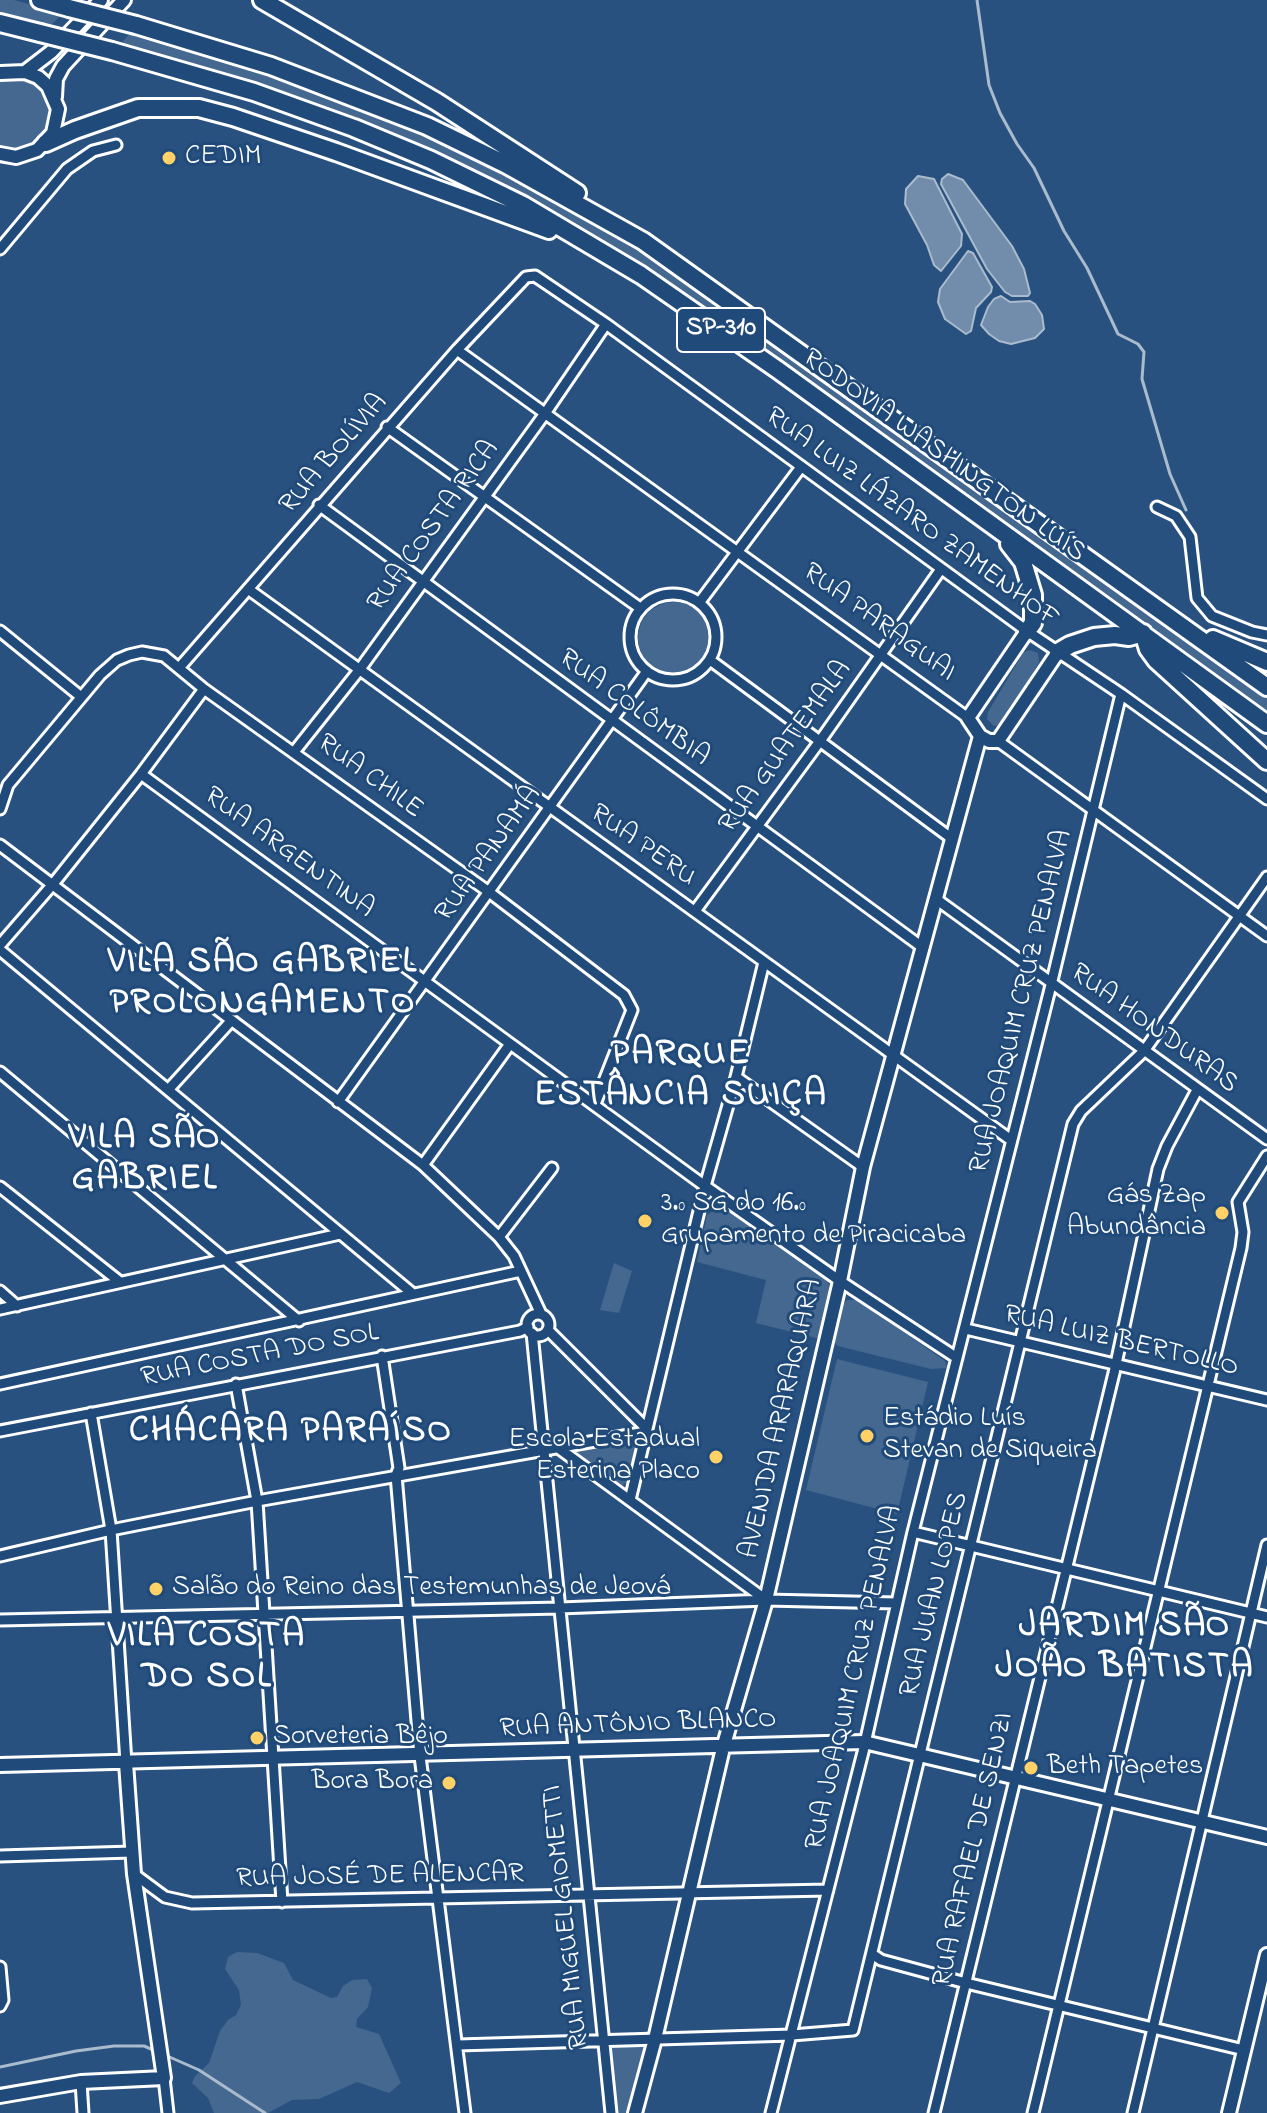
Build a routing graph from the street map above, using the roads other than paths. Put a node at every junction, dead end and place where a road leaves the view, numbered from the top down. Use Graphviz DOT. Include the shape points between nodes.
graph roads {
  1 [pos="40,0"];
  2 [pos="101,0"];
  3 [pos="124,0"];
  4 [pos="262,0"];
  5 [pos="0,23"];
  6 [pos="25,72"];
  7 [pos="0,73"];
  8 [pos="55,97"];
  9 [pos="46,143"];
  10 [pos="116,145"];
  11 [pos="2,156"];
  12 [pos="643,241"];
  13 [pos="0,249"];
  14 [pos="641,275"];
  15 [pos="529,276"];
  16 [pos="606,324"];
  17 [pos="457,350"];
  18 [pos="546,412"];
  19 [pos="387,427"];
  20 [pos="801,467"];
  21 [pos="483,498"];
  22 [pos="319,505"];
  23 [pos="1157,507"];
  24 [pos="975,513"];
  25 [pos="738,551"];
  26 [pos="941,569"];
  27 [pos="423,582"];
  28 [pos="1123,582"];
  29 [pos="248,589"];
  30 [pos="699,603"];
  31 [pos="640,608"];
  32 [pos="0,631"];
  33 [pos="1027,631"];
  34 [pos="1143,633"];
  35 [pos="1267,635"];
  36 [pos="1058,652"];
  37 [pos="880,657"];
  38 [pos="710,660"];
  39 [pos="1267,662"];
  40 [pos="179,668"];
  41 [pos="360,669"];
  42 [pos="647,671"];
  43 [pos="1267,687"];
  44 [pos="204,689"];
  45 [pos="1121,694"];
  46 [pos="80,696"];
  47 [pos="968,718"];
  48 [pos="613,723"];
  49 [pos="1267,724"];
  50 [pos="980,736"];
  51 [pos="820,741"];
  52 [pos="998,741"];
  53 [pos="294,752"];
  54 [pos="1267,761"];
  55 [pos="141,774"];
  56 [pos="4,786"];
  57 [pos="1267,799"];
  58 [pos="0,809"];
  59 [pos="551,809"];
  60 [pos="1093,811"];
  61 [pos="758,827"];
  62 [pos="951,838"];
  63 [pos="0,845"];
  64 [pos="1267,877"];
  65 [pos="53,884"];
  66 [pos="489,892"];
  67 [pos="936,899"];
  68 [pos="695,911"];
  69 [pos="1239,916"];
  70 [pos="1267,936"];
  71 [pos="0,947"];
  72 [pos="922,947"];
  73 [pos="764,962"];
  74 [pos="425,982"];
  75 [pos="1051,985"];
  76 [pos="231,1021"];
  77 [pos="510,1044"];
  78 [pos="1144,1051"];
  79 [pos="892,1054"];
  80 [pos="0,1072"];
  81 [pos="736,1077"];
  82 [pos="168,1090"];
  83 [pos="1197,1090"];
  84 [pos="338,1102"];
  85 [pos="595,1104"];
  86 [pos="1267,1139"];
  87 [pos="1011,1140"];
  88 [pos="1267,1156"];
  89 [pos="423,1165"];
  90 [pos="863,1167"];
  91 [pos="552,1168"];
  92 [pos="705,1186"];
  93 [pos="0,1187"];
  94 [pos="340,1234"];
  95 [pos="499,1237"];
  96 [pos="228,1260"];
  97 [pos="521,1271"];
  98 [pos="840,1281"];
  99 [pos="120,1282"];
  100 [pos="528,1287"];
  101 [pos="0,1291"];
  102 [pos="413,1294"];
  103 [pos="17,1306"];
  104 [pos="0,1309"];
  105 [pos="541,1314"];
  106 [pos="299,1321"];
  107 [pos="529,1327"];
  108 [pos="966,1329"];
  109 [pos="548,1330"];
  110 [pos="1022,1341"];
  111 [pos="382,1356"];
  112 [pos="957,1358"];
  113 [pos="1116,1364"];
  114 [pos="0,1384"];
  115 [pos="236,1384"];
  116 [pos="1209,1385"];
  117 [pos="1267,1400"];
  118 [pos="91,1413"];
  119 [pos="646,1430"];
  120 [pos="0,1431"];
  121 [pos="557,1447"];
  122 [pos="542,1449"];
  123 [pos="396,1475"];
  124 [pos="630,1500"];
  125 [pos="257,1501"];
  126 [pos="111,1530"];
  127 [pos="913,1532"];
  128 [pos="1267,1545"];
  129 [pos="970,1547"];
  130 [pos="0,1556"];
  131 [pos="1065,1569"];
  132 [pos="1159,1592"];
  133 [pos="766,1600"];
  134 [pos="896,1603"];
  135 [pos="560,1608"];
  136 [pos="410,1610"];
  137 [pos="1250,1613"];
  138 [pos="265,1614"];
  139 [pos="1267,1617"];
  140 [pos="117,1618"];
  141 [pos="0,1620"];
  142 [pos="864,1742"];
  143 [pos="723,1748"];
  144 [pos="573,1752"];
  145 [pos="920,1754"];
  146 [pos="420,1756"];
  147 [pos="274,1760"];
  148 [pos="126,1763"];
  149 [pos="0,1765"];
  150 [pos="1015,1777"];
  151 [pos="1108,1800"];
  152 [pos="1201,1823"];
  153 [pos="1267,1837"];
  154 [pos="132,1852"];
  155 [pos="0,1856"];
  156 [pos="134,1874"];
  157 [pos="828,1890"];
  158 [pos="688,1894"];
  159 [pos="589,1896"];
  160 [pos="437,1898"];
  161 [pos="282,1902"];
  162 [pos="872,1954"];
  163 [pos="1267,1955"];
  164 [pos="0,1967"];
  165 [pos="966,1983"];
  166 [pos="0,2006"];
  167 [pos="1059,2006"];
  168 [pos="1152,2027"];
  169 [pos="792,2035"];
  170 [pos="655,2039"];
  171 [pos="603,2040"];
  172 [pos="458,2045"];
  173 [pos="1244,2050"];
  174 [pos="163,2075"];
  175 [pos="81,2082"];
  176 [pos="0,2096"];
  177 [pos="83,2113"];
  178 [pos="168,2113"];
  179 [pos="465,2113"];
  180 [pos="611,2113"];
  181 [pos="635,2113"];
  182 [pos="771,2113"];
  183 [pos="934,2113"];
  184 [pos="1033,2113"];
  185 [pos="1133,2113"];
  186 [pos="1229,2113"];
  1 -- 12 [label="highway, RODOVIA WASHINGTON LUÍS / SP-310, bridge" via="284,71 427,126"];
  2 -- 6 [label="street"];
  3 -- 8 [label="street" via="63,66"];
  4 -- 12 [label="highway" via="559,179"];
  5 -- 14 [label="highway, RODOVIA WASHINGTON LUÍS / SP-310, bridge" via="254,92 397,145 523,205"];
  6 -- 7 [label="street"];
  6 -- 8 [label="street" via="38,77"];
  8 -- 9 [label="street" via="57,122"];
  9 -- 11 [label="street" via="27,155"];
  9 -- 14 [label="highway" via="138,108 199,108 512,214"];
  10 -- 13 [label="street" via="93,151 67,169"];
  12 -- 28 [label="highway, RODOVIA WASHINGTON LUÍS / SP-310"];
  14 -- 24 [label="highway, RODOVIA WASHINGTON LUÍS / SP-310"];
  15 -- 16 [label="street, RUA LUIZ LÁZARO ZAMENHOF" via="544,280"];
  15 -- 17 [label="street, RUA BOLÍVIA"];
  16 -- 18 [label="street, RUA COSTA RICA"];
  16 -- 20 [label="street, RUA LUIZ LÁZARO ZAMENHOF"];
  17 -- 18 [label="street, RUA PARAGUAI"];
  17 -- 19 [label="street, RUA BOLÍVIA"];
  18 -- 21 [label="street, RUA COSTA RICA"];
  18 -- 25 [label="street, RUA PARAGUAI"];
  19 -- 21 [label="street"];
  19 -- 22 [label="street, RUA BOLÍVIA"];
  20 -- 25 [label="street"];
  20 -- 26 [label="street, RUA LUIZ LÁZARO ZAMENHOF"];
  21 -- 27 [label="street, RUA COSTA RICA"];
  21 -- 31 [label="street"];
  22 -- 27 [label="street, RUA COLÔMBIA"];
  22 -- 29 [label="street, RUA BOLÍVIA"];
  23 -- 35 [label="street" via="1176,516 1190,537 1197,598 1212,616"];
  24 -- 33 [label="highway" via="1023,562 1035,610"];
  24 -- 34 [label="highway, RODOVIA WASHINGTON LUÍS / SP-310"];
  25 -- 30 [label="street"];
  25 -- 37 [label="street, RUA PARAGUAI"];
  26 -- 33 [label="street, RUA LUIZ LÁZARO ZAMENHOF"];
  26 -- 37 [label="street, RUA GUATEMALA"];
  27 -- 41 [label="street, RUA COSTA RICA"];
  27 -- 48 [label="street, RUA COLÔMBIA"];
  28 -- 39 [label="highway" via="1213,639"];
  28 -- 43 [label="highway, RODOVIA WASHINGTON LUÍS / SP-310"];
  29 -- 40 [label="street, RUA BOLÍVIA"];
  29 -- 41 [label="street, RUA PERU"];
  30 -- 31 [label="street" via="674,594"];
  30 -- 38 [label="street" via="715,625"];
  31 -- 42 [label="street" via="630,636 632,650"];
  32 -- 46 [label="street"];
  33 -- 36 [label="street, RUA LUIZ LÁZARO ZAMENHOF"];
  33 -- 47 [label="street"];
  34 -- 36 [label="highway" via="1094,637"];
  34 -- 49 [label="highway, RODOVIA WASHINGTON LUÍS / SP-310"];
  34 -- 54 [label="highway" via="1156,660"];
  36 -- 45 [label="street, RUA LUIZ LÁZARO ZAMENHOF"];
  36 -- 52 [label="street"];
  37 -- 47 [label="street, RUA PARAGUAI"];
  37 -- 51 [label="street, RUA GUATEMALA"];
  38 -- 42 [label="street" via="686,678 659,678"];
  38 -- 51 [label="street"];
  40 -- 44 [label="street, RUA CHILE"];
  40 -- 46 [label="street, RUA CHILE" via="153,653 129,655"];
  41 -- 53 [label="street, RUA COSTA RICA"];
  41 -- 59 [label="street, RUA PERU"];
  42 -- 48 [label="street, RUA PANAMÁ"];
  44 -- 53 [label="street, RUA CHILE"];
  44 -- 55 [label="street"];
  45 -- 57 [label="street, RUA LUIZ LÁZARO ZAMENHOF"];
  45 -- 60 [label="street, RUA JOAQUIM CRUZ PENALVA"];
  46 -- 56 [label="street, RUA CHILE"];
  47 -- 50 [label="street, RUA PARAGUAI"];
  48 -- 59 [label="street, RUA PANAMÁ"];
  48 -- 61 [label="street, RUA COLÔMBIA"];
  50 -- 52 [label="street"];
  50 -- 62 [label="street, AVENIDA ARARAQUARA"];
  51 -- 61 [label="street, RUA GUATEMALA"];
  51 -- 62 [label="street"];
  52 -- 60 [label="street"];
  53 -- 66 [label="street, RUA CHILE"];
  55 -- 65 [label="street"];
  55 -- 74 [label="street, RUA ARGENTINA"];
  56 -- 58 [label="street"];
  59 -- 66 [label="street, RUA PANAMÁ"];
  59 -- 68 [label="street, RUA PERU"];
  60 -- 69 [label="street"];
  60 -- 75 [label="street, RUA JOAQUIM CRUZ PENALVA"];
  61 -- 68 [label="street, RUA GUATEMALA"];
  61 -- 72 [label="street, RUA COLÔMBIA"];
  62 -- 67 [label="street, AVENIDA ARARAQUARA"];
  63 -- 65 [label="street, RUA MIGUEL GIOMETTI"];
  64 -- 69 [label="street"];
  65 -- 71 [label="street"];
  65 -- 76 [label="street, RUA MIGUEL GIOMETTI"];
  66 -- 74 [label="street, RUA PANAMÁ"];
  66 -- 85 [label="street, RUA CHILE" via="631,1005"];
  67 -- 72 [label="street, AVENIDA ARARAQUARA"];
  67 -- 75 [label="street, RUA HONDURAS"];
  68 -- 73 [label="street, RUA PERU"];
  69 -- 70 [label="street"];
  69 -- 78 [label="street"];
  71 -- 82 [label="street"];
  72 -- 79 [label="street, AVENIDA ARARAQUARA"];
  73 -- 79 [label="street, RUA PERU"];
  73 -- 81 [label="street"];
  74 -- 77 [label="street, RUA ARGENTINA"];
  74 -- 84 [label="street, RUA PANAMÁ"];
  75 -- 78 [label="street, RUA HONDURAS"];
  75 -- 87 [label="street, RUA JOAQUIM CRUZ PENALVA"];
  76 -- 82 [label="street"];
  76 -- 84 [label="street, RUA MIGUEL GIOMETTI"];
  77 -- 85 [label="street, RUA ARGENTINA"];
  77 -- 89 [label="street"];
  78 -- 83 [label="street, RUA HONDURAS"];
  78 -- 110 [label="street, RUA JUAN LOPES" via="1073,1124"];
  79 -- 87 [label="street, RUA PERU"];
  79 -- 90 [label="street, AVENIDA ARARAQUARA"];
  80 -- 96 [label="street"];
  81 -- 90 [label="street"];
  81 -- 92 [label="street"];
  82 -- 94 [label="street"];
  83 -- 86 [label="street, RUA HONDURAS"];
  83 -- 113 [label="street, RUA RAFAEL DE SENZI" via="1158,1169"];
  84 -- 89 [label="street, RUA MIGUEL GIOMETTI"];
  85 -- 92 [label="street, RUA ARGENTINA"];
  87 -- 108 [label="street, RUA JOAQUIM CRUZ PENALVA"];
  88 -- 116 [label="street" via="1238,1202 1242,1240"];
  89 -- 95 [label="street, RUA MIGUEL GIOMETTI"];
  90 -- 98 [label="street, AVENIDA ARARAQUARA"];
  91 -- 95 [label="street"];
  92 -- 98 [label="street, RUA ARGENTINA"];
  92 -- 119 [label="street"];
  93 -- 99 [label="street"];
  94 -- 96 [label="street"];
  94 -- 102 [label="street"];
  95 -- 97 [label="street, RUA MIGUEL GIOMETTI"];
  96 -- 99 [label="street"];
  96 -- 106 [label="street"];
  97 -- 100 [label="street, RUA MIGUEL GIOMETTI"];
  97 -- 102 [label="street"];
  98 -- 112 [label="street, RUA ARGENTINA"];
  98 -- 133 [label="street, AVENIDA ARARAQUARA"];
  99 -- 103 [label="street"];
  100 -- 105 [label="street, RUA MIGUEL GIOMETTI"];
  100 -- 107 [label="street, RUA MIGUEL GIOMETTI"];
  101 -- 103 [label="street"];
  102 -- 106 [label="street"];
  103 -- 104 [label="street"];
  105 -- 107 [label="street" via="534,1315"];
  105 -- 109 [label="street"];
  106 -- 114 [label="street"];
  107 -- 109 [label="street" via="542,1335"];
  107 -- 111 [label="street, RUA COSTA DO SOL"];
  107 -- 122 [label="street, RUA MIGUEL GIOMETTI"];
  108 -- 110 [label="street, RUA LUIZ BERTOLLO"];
  108 -- 112 [label="street, RUA JOAQUIM CRUZ PENALVA"];
  109 -- 119 [label="street"];
  110 -- 113 [label="street, RUA LUIZ BERTOLLO"];
  110 -- 129 [label="street, RUA JUAN LOPES"];
  111 -- 115 [label="street, RUA COSTA DO SOL"];
  111 -- 123 [label="street"];
  112 -- 127 [label="street, RUA JOAQUIM CRUZ PENALVA"];
  113 -- 116 [label="street, RUA LUIZ BERTOLLO"];
  113 -- 131 [label="street, RUA RAFAEL DE SENZI"];
  115 -- 118 [label="street, RUA COSTA DO SOL"];
  115 -- 125 [label="street"];
  116 -- 117 [label="street, RUA LUIZ BERTOLLO"];
  116 -- 132 [label="street"];
  118 -- 120 [label="street, RUA COSTA DO SOL"];
  118 -- 126 [label="street"];
  119 -- 121 [label="street"];
  119 -- 124 [label="street"];
  121 -- 122 [label="street"];
  121 -- 124 [label="street"];
  122 -- 123 [label="street"];
  122 -- 135 [label="street, RUA MIGUEL GIOMETTI"];
  123 -- 125 [label="street"];
  123 -- 136 [label="street"];
  124 -- 133 [label="street"];
  125 -- 126 [label="street"];
  125 -- 138 [label="street"];
  126 -- 130 [label="street"];
  126 -- 140 [label="street"];
  127 -- 129 [label="street"];
  127 -- 134 [label="street, RUA JOAQUIM CRUZ PENALVA"];
  128 -- 137 [label="street"];
  129 -- 131 [label="street"];
  129 -- 145 [label="street, RUA JUAN LOPES"];
  131 -- 132 [label="street"];
  131 -- 150 [label="street, RUA RAFAEL DE SENZI"];
  132 -- 137 [label="street"];
  132 -- 151 [label="street"];
  133 -- 134 [label="street"];
  133 -- 135 [label="street"];
  133 -- 143 [label="street, AVENIDA ARARAQUARA"];
  134 -- 142 [label="street, RUA JOAQUIM CRUZ PENALVA"];
  135 -- 136 [label="street"];
  135 -- 144 [label="street, RUA MIGUEL GIOMETTI"];
  136 -- 138 [label="street"];
  136 -- 146 [label="street"];
  137 -- 139 [label="street"];
  137 -- 152 [label="street"];
  138 -- 140 [label="street"];
  138 -- 147 [label="street"];
  140 -- 141 [label="street"];
  140 -- 148 [label="street"];
  142 -- 143 [label="street, RUA ANTÔNIO BLANCO"];
  142 -- 145 [label="street, RUA ANTÔNIO BLANCO"];
  142 -- 157 [label="street, RUA JOAQUIM CRUZ PENALVA"];
  143 -- 144 [label="street, RUA ANTÔNIO BLANCO"];
  143 -- 158 [label="street, AVENIDA ARARAQUARA"];
  144 -- 146 [label="street, RUA ANTÔNIO BLANCO"];
  144 -- 159 [label="street, RUA MIGUEL GIOMETTI"];
  145 -- 150 [label="street, RUA ANTÔNIO BLANCO"];
  145 -- 162 [label="street, RUA JUAN LOPES"];
  146 -- 147 [label="street, RUA ANTÔNIO BLANCO"];
  146 -- 160 [label="street"];
  147 -- 148 [label="street, RUA ANTÔNIO BLANCO"];
  147 -- 161 [label="street"];
  148 -- 149 [label="street, RUA ANTÔNIO BLANCO"];
  148 -- 154 [label="street"];
  150 -- 151 [label="street, RUA ANTÔNIO BLANCO"];
  150 -- 165 [label="street, RUA RAFAEL DE SENZI"];
  151 -- 152 [label="street, RUA ANTÔNIO BLANCO"];
  151 -- 167 [label="street"];
  152 -- 153 [label="street, RUA ANTÔNIO BLANCO"];
  152 -- 168 [label="street"];
  154 -- 155 [label="street"];
  154 -- 156 [label="street"];
  156 -- 161 [label="street, RUA JOSÉ DE ALENCAR" via="152,1890 178,1901"];
  156 -- 174 [label="street"];
  157 -- 158 [label="street, RUA JOSÉ DE ALENCAR"];
  157 -- 169 [label="street, RUA JOAQUIM CRUZ PENALVA"];
  158 -- 159 [label="street, RUA JOSÉ DE ALENCAR"];
  158 -- 170 [label="street, AVENIDA ARARAQUARA"];
  159 -- 160 [label="street, RUA JOSÉ DE ALENCAR"];
  159 -- 171 [label="street, RUA MIGUEL GIOMETTI"];
  160 -- 161 [label="street, RUA JOSÉ DE ALENCAR"];
  160 -- 172 [label="street"];
  162 -- 165 [label="street"];
  162 -- 169 [label="street, RUA JUAN LOPES" via="853,2030"];
  163 -- 173 [label="street"];
  164 -- 166 [label="street"];
  165 -- 167 [label="street"];
  165 -- 183 [label="street, RUA RAFAEL DE SENZI"];
  167 -- 168 [label="street"];
  167 -- 184 [label="street"];
  168 -- 173 [label="street"];
  168 -- 185 [label="street"];
  169 -- 170 [label="street"];
  169 -- 182 [label="street, RUA JOAQUIM CRUZ PENALVA"];
  170 -- 171 [label="street"];
  170 -- 181 [label="street, AVENIDA ARARAQUARA"];
  171 -- 172 [label="street"];
  171 -- 180 [label="street, RUA MIGUEL GIOMETTI"];
  172 -- 179 [label="street"];
  173 -- 186 [label="street"];
  174 -- 175 [label="street"];
  174 -- 178 [label="street"];
  175 -- 176 [label="street"];
  175 -- 177 [label="street"];
}
